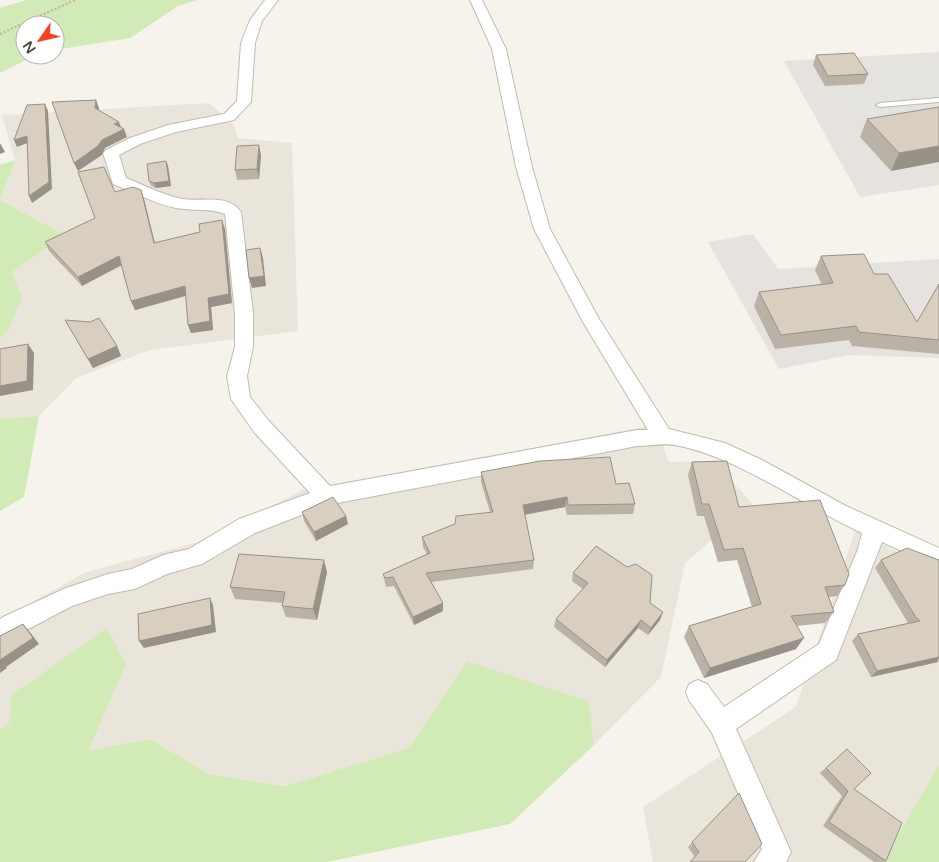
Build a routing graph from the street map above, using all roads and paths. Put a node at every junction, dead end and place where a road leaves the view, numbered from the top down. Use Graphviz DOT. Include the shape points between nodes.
graph roads {
  1 [pos="75,0"];
  2 [pos="272,0"];
  3 [pos="476,0"];
  4 [pos="0,34"];
  5 [pos="939,100"];
  6 [pos="880,105"];
  7 [pos="663,437"];
  8 [pos="326,496"];
  9 [pos="874,527"];
  10 [pos="939,558"];
  11 [pos="0,633"];
  12 [pos="698,692"];
  13 [pos="721,724"];
  14 [pos="768,862"];
  1 -- 4 [label="path"];
  2 -- 8 [label="street" via="256,20 248,43 244,102 229,116 173,128 111,153 119,181 176,203 221,205 234,212 244,314 244,347 237,376 241,399 261,426"];
  3 -- 7 [label="street" via="499,49 524,167 542,229 592,322"];
  5 -- 6 [label="lane"];
  7 -- 8 [label="street" via="637,438"];
  7 -- 9 [label="street" via="718,449 838,512"];
  8 -- 11 [label="street" via="247,526 194,557 163,565 135,579 66,598"];
  9 -- 10 [label="street"];
  9 -- 13 [label="street" via="869,549 828,652"];
  12 -- 13 [label="street"];
  13 -- 14 [label="street" via="778,852"];
}
